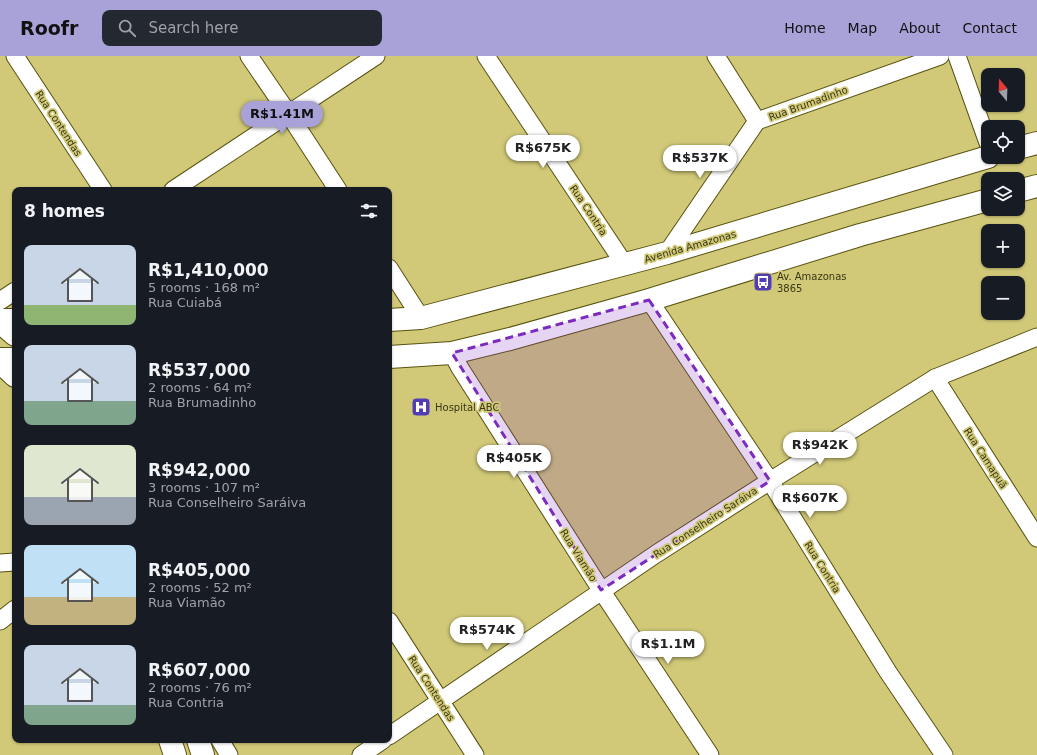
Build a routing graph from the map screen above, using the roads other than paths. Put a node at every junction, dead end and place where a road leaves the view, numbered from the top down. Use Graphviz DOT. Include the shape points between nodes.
graph roads {
  1 [pos="14,56"];
  2 [pos="249,56"];
  3 [pos="376,56"];
  4 [pos="486,56"];
  5 [pos="716,56"];
  6 [pos="940,56"];
  7 [pos="957,56"];
  8 [pos="288,113"];
  9 [pos="757,121"];
  10 [pos="981,123"];
  11 [pos="1037,143"];
  12 [pos="1025,146"];
  13 [pos="981,159"];
  14 [pos="1037,186"];
  15 [pos="101,187"];
  16 [pos="177,187"];
  17 [pos="336,187"];
  18 [pos="1025,189"];
  19 [pos="981,202"];
  20 [pos="668,253"];
  21 [pos="625,265"];
  22 [pos="392,273"];
  23 [pos="12,293"];
  24 [pos="649,300"];
  25 [pos="0,301"];
  26 [pos="421,318"];
  27 [pos="12,320"];
  28 [pos="392,320"];
  29 [pos="0,321"];
  30 [pos="12,332"];
  31 [pos="1037,337"];
  32 [pos="452,353"];
  33 [pos="392,357"];
  34 [pos="0,359"];
  35 [pos="12,359"];
  36 [pos="0,362"];
  37 [pos="12,373"];
  38 [pos="934,378"];
  39 [pos="770,481"];
  40 [pos="1037,538"];
  41 [pos="601,590"];
  42 [pos="12,612"];
  43 [pos="0,621"];
  44 [pos="392,626"];
  45 [pos="440,701"];
  46 [pos="392,734"];
  47 [pos="171,743"];
  48 [pos="199,743"];
  49 [pos="222,743"];
  50 [pos="379,743"];
  51 [pos="175,755"];
  52 [pos="203,755"];
  53 [pos="229,755"];
  54 [pos="361,755"];
  55 [pos="475,755"];
  56 [pos="710,755"];
  57 [pos="944,755"];
  1 -- 15 [label="street, Rua Contendas"];
  2 -- 8 [label="street"];
  3 -- 8 [label="street"];
  4 -- 21 [label="street, Rua Contria"];
  5 -- 9 [label="street"];
  6 -- 9 [label="street, Rua Brumadinho"];
  7 -- 10 [label="street"];
  8 -- 16 [label="street"];
  8 -- 17 [label="street"];
  9 -- 20 [label="street, Rua Brumadinho"];
  11 -- 12 [label="main road"];
  13 -- 20 [label="main road, Avenida Amazonas"];
  14 -- 18 [label="main road"];
  19 -- 24 [label="main road" via="860,235"];
  20 -- 21 [label="main road, Avenida Amazonas"];
  21 -- 26 [label="main road, Avenida Amazonas"];
  22 -- 26 [label="street"];
  23 -- 25 [label="street"];
  24 -- 32 [label="main road"];
  24 -- 39 [label="street, Rua Contria"];
  26 -- 28 [label="main road, Avenida Amazonas"];
  27 -- 29 [label="main road"];
  29 -- 30 [label="main road"];
  31 -- 38 [label="street, Rua Conselheiro Saráiva"];
  32 -- 33 [label="main road"];
  32 -- 41 [label="street, Rua Viamão"];
  34 -- 35 [label="main road"];
  36 -- 37 [label="main road"];
  38 -- 39 [label="street, Rua Conselheiro Saráiva"];
  38 -- 40 [label="street, Rua Camapuã"];
  39 -- 41 [label="street, Rua Conselheiro Saráiva"];
  39 -- 57 [label="street, Rua Contria" via="888,672"];
  41 -- 45 [label="street, Rua Conselheiro Saráiva"];
  41 -- 56 [label="street, Rua Viamão"];
  42 -- 43 [label="street"];
  44 -- 45 [label="street, Rua Contendas"];
  45 -- 46 [label="street, Rua Conselheiro Saráiva"];
  45 -- 55 [label="street, Rua Contendas"];
  47 -- 51 [label="main road"];
  48 -- 52 [label="main road"];
  49 -- 53 [label="street"];
  50 -- 54 [label="street"];
}
